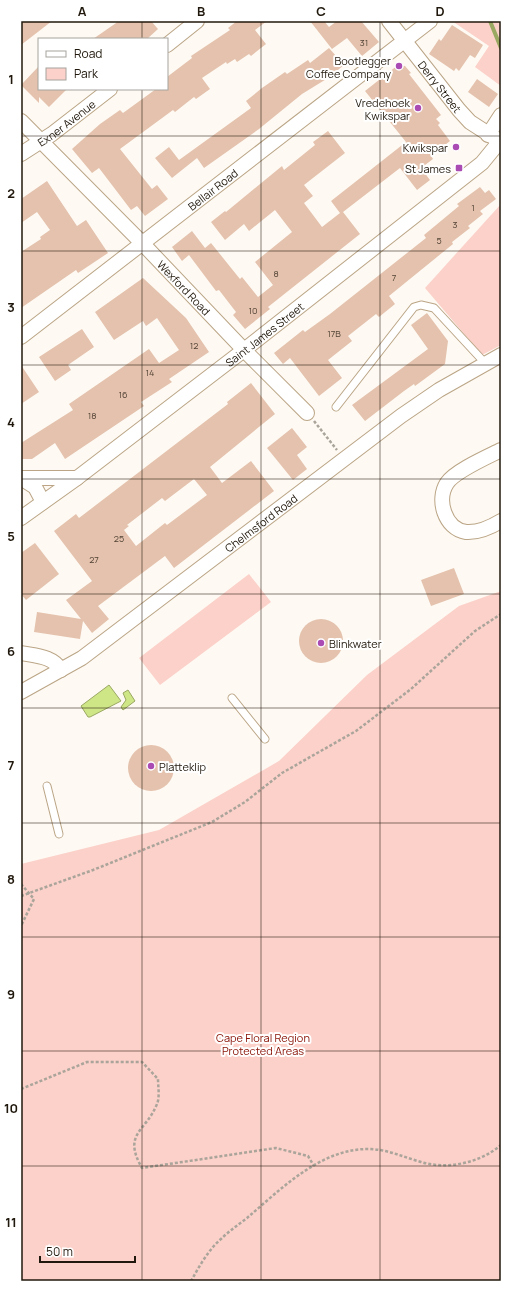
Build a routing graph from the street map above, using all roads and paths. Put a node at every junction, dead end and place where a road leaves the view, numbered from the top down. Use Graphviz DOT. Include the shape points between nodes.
graph roads {
  1 [pos="197,21"];
  2 [pos="389,21"];
  3 [pos="430,21"];
  4 [pos="404,40"];
  5 [pos="168,43"];
  6 [pos="109,90"];
  7 [pos="501,115"];
  8 [pos="21,121"];
  9 [pos="496,139"];
  10 [pos="40,140"];
  11 [pos="23,151"];
  12 [pos="143,244"];
  13 [pos="21,337"];
  14 [pos="244,350"];
  15 [pos="501,355"];
  16 [pos="485,363"];
  17 [pos="336,407"];
  18 [pos="307,413"];
  19 [pos="501,450"];
  20 [pos="344,458"];
  21 [pos="21,478"];
  22 [pos="77,478"];
  23 [pos="43,502"];
  24 [pos="21,518"];
  25 [pos="501,521"];
  26 [pos="501,614"];
  27 [pos="21,653"];
  28 [pos="61,670"];
  29 [pos="21,692"];
  30 [pos="232,698"];
  31 [pos="265,739"];
  32 [pos="47,786"];
  33 [pos="59,834"];
  34 [pos="21,884"];
  35 [pos="28,892"];
  36 [pos="21,896"];
  37 [pos="21,926"];
  38 [pos="21,1089"];
  39 [pos="501,1145"];
  40 [pos="314,1166"];
  41 [pos="190,1281"];
  1 -- 5 [label="street"];
  2 -- 4 [label="street, Derry Street"];
  3 -- 4 [label="street, Bellair Road"];
  4 -- 9 [label="street, Derry Street" via="470,122"];
  4 -- 12 [label="street, Bellair Road"];
  6 -- 10 [label="street, Exner Avenue" via="52,134"];
  7 -- 9 [label="street, Saint James Street"];
  8 -- 10 [label="street, Wexford Road"];
  9 -- 14 [label="street, Saint James Street" via="482,163"];
  10 -- 11 [label="street, Exner Avenue"];
  10 -- 12 [label="street, Wexford Road"];
  12 -- 13 [label="street, Bellair Road"];
  12 -- 14 [label="street, Wexford Road"];
  14 -- 18 [label="street, Wexford Road"];
  14 -- 22 [label="street, Saint James Street"];
  15 -- 16 [label="street, Chelmsford Road"];
  16 -- 17 [label="lane" via="434,308 421,305 414,307"];
  16 -- 20 [label="street, Chelmsford Road" via="439,390"];
  18 -- 20 [label="path"];
  19 -- 25 [label="street" via="451,478 442,500 444,514 459,530 466,532 487,529"];
  20 -- 28 [label="street, Chelmsford Road" via="165,597 82,658"];
  21 -- 22 [label="street"];
  21 -- 23 [label="street" via="36,487"];
  22 -- 23 [label="street, Saint James Street"];
  23 -- 24 [label="street, Saint James Street"];
  26 -- 35 [label="path" via="475,631 411,690 356,731 282,773 245,802 212,822 93,870"];
  27 -- 28 [label="street" via="47,658 58,664"];
  28 -- 29 [label="street, Chelmsford Road"];
  30 -- 31 [label="lane"];
  32 -- 33 [label="lane"];
  34 -- 35 [label="path"];
  35 -- 36 [label="path"];
  35 -- 37 [label="path" via="34,899"];
  38 -- 40 [label="path" via="86,1062 142,1062 158,1079 158,1103 135,1138 135,1156 142,1168 276,1148 308,1156"];
  39 -- 40 [label="path" via="488,1154 453,1165 431,1164 386,1150 368,1149 352,1150"];
  40 -- 41 [label="path" via="273,1195 220,1240"];
}
